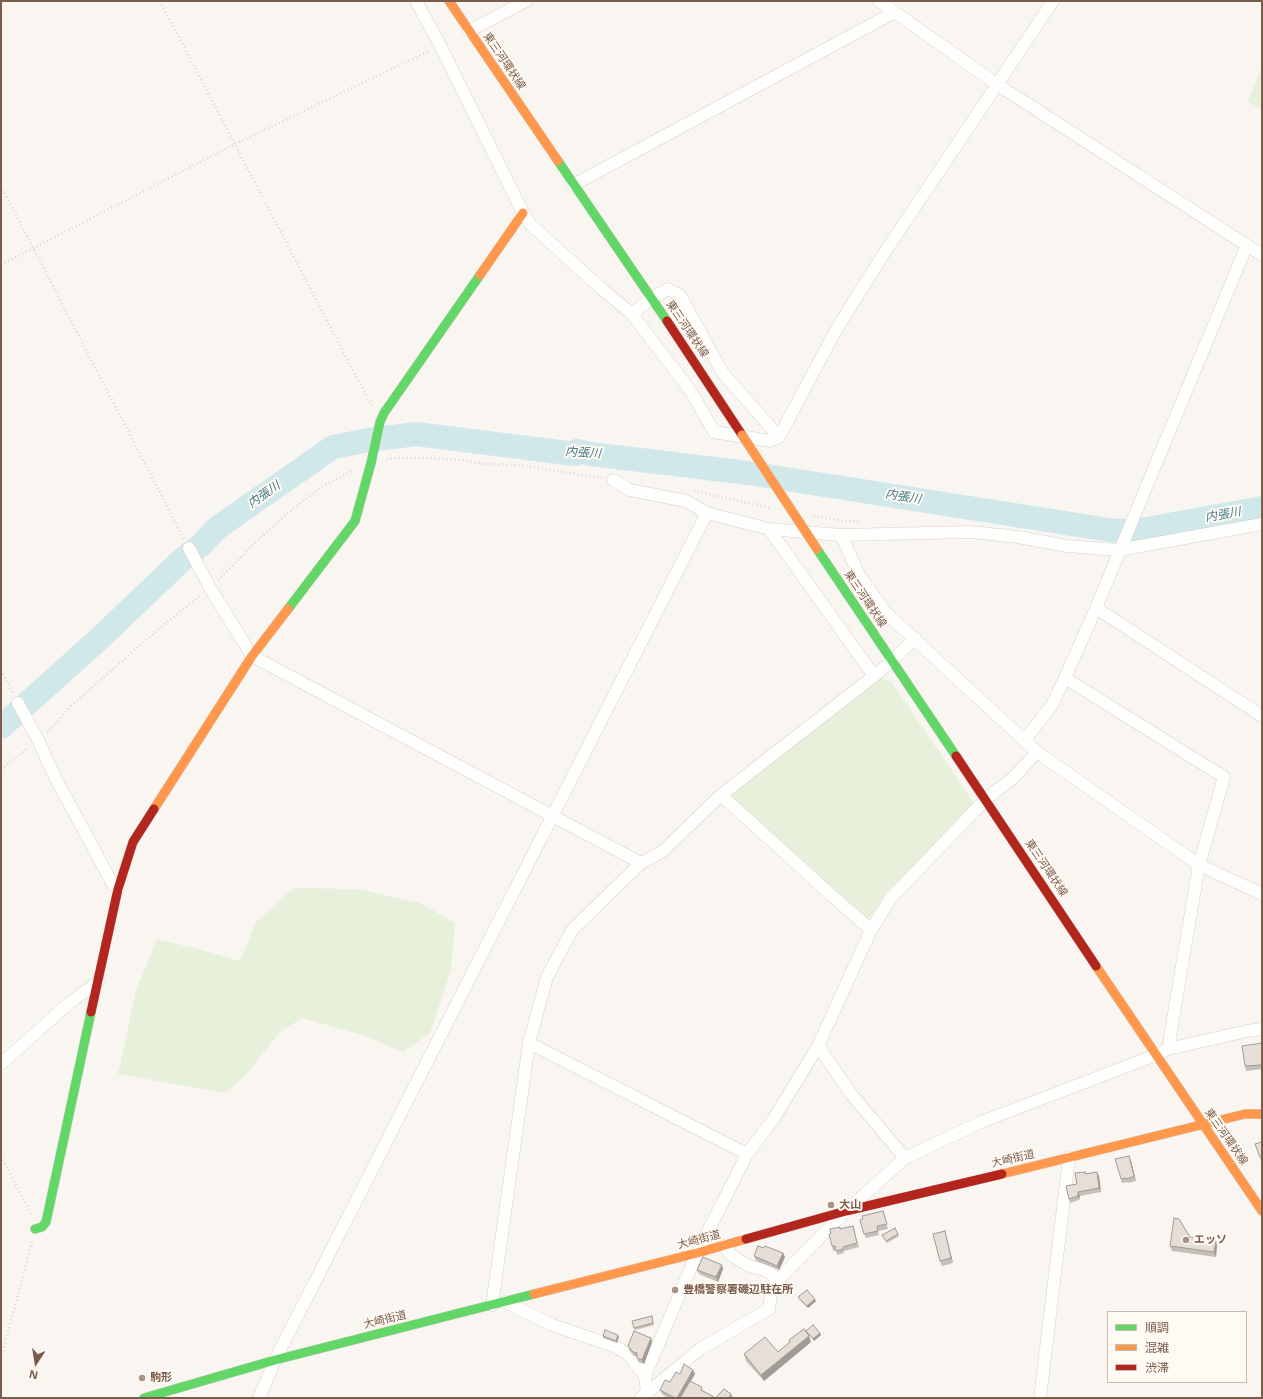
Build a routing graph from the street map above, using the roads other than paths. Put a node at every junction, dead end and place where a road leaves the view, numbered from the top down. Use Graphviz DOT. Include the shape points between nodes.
graph roads {
  1 [pos="416,1"];
  2 [pos="449,1"];
  3 [pos="526,1"];
  4 [pos="879,1"];
  5 [pos="1053,1"];
  6 [pos="895,12"];
  7 [pos="469,31"];
  8 [pos="998,85"];
  9 [pos="573,185"];
  10 [pos="523,213"];
  11 [pos="1247,245"];
  12 [pos="1262,255"];
  13 [pos="652,298"];
  14 [pos="632,314"];
  15 [pos="779,437"];
  16 [pos="613,480"];
  17 [pos="707,513"];
  18 [pos="1262,524"];
  19 [pos="769,529"];
  20 [pos="841,535"];
  21 [pos="189,548"];
  22 [pos="1120,550"];
  23 [pos="1096,608"];
  24 [pos="915,638"];
  25 [pos="252,656"];
  26 [pos="892,661"];
  27 [pos="874,676"];
  28 [pos="1065,678"];
  29 [pos="18,703"];
  30 [pos="1262,716"];
  31 [pos="1024,741"];
  32 [pos="1037,752"];
  33 [pos="722,794"];
  34 [pos="985,800"];
  35 [pos="552,816"];
  36 [pos="641,863"];
  37 [pos="1199,865"];
  38 [pos="118,889"];
  39 [pos="1262,894"];
  40 [pos="871,930"];
  41 [pos="98,982"];
  42 [pos="1262,1030"];
  43 [pos="528,1043"];
  44 [pos="818,1046"];
  45 [pos="1168,1049"];
  46 [pos="1156,1055"];
  47 [pos="1,1064"];
  48 [pos="1262,1114"];
  49 [pos="1202,1124"];
  50 [pos="746,1154"];
  51 [pos="905,1158"];
  52 [pos="1069,1158"];
  53 [pos="846,1211"];
  54 [pos="1262,1211"];
  55 [pos="35,1229"];
  56 [pos="724,1246"];
  57 [pos="697,1253"];
  58 [pos="778,1280"];
  59 [pos="506,1302"];
  60 [pos="492,1305"];
  61 [pos="275,1360"];
  62 [pos="645,1376"];
  63 [pos="644,1395"];
  64 [pos="144,1398"];
  65 [pos="259,1398"];
  66 [pos="1040,1398"];
  1 -- 10 [label="street"];
  2 -- 7 [label="main road, 東三河環状線"];
  3 -- 7 [label="street"];
  4 -- 6 [label="street"];
  5 -- 8 [label="street"];
  6 -- 8 [label="street"];
  6 -- 9 [label="street"];
  7 -- 9 [label="main road, 東三河環状線"];
  8 -- 11 [label="street"];
  8 -- 15 [label="street" via="881,258 836,330"];
  9 -- 13 [label="main road, 東三河環状線"];
  10 -- 14 [label="street" via="531,225"];
  10 -- 25 [label="main road" via="384,413 356,522"];
  11 -- 12 [label="street"];
  11 -- 22 [label="street"];
  13 -- 14 [label="street"];
  13 -- 15 [label="street" via="668,289 680,295 722,372"];
  13 -- 26 [label="main road, 東三河環状線, bridge"];
  14 -- 15 [label="street" via="692,393 714,432 770,441"];
  16 -- 17 [label="street" via="630,490 686,501"];
  17 -- 19 [label="street"];
  17 -- 35 [label="street"];
  18 -- 22 [label="street"];
  19 -- 20 [label="street"];
  19 -- 27 [label="street"];
  20 -- 22 [label="street" via="971,532 1067,546"];
  20 -- 24 [label="street" via="859,575 886,613"];
  21 -- 25 [label="street" via="210,588"];
  22 -- 23 [label="street"];
  23 -- 28 [label="street"];
  23 -- 30 [label="street"];
  24 -- 26 [label="street"];
  24 -- 31 [label="street"];
  25 -- 35 [label="street"];
  25 -- 38 [label="main road" via="133,842"];
  26 -- 27 [label="street"];
  26 -- 34 [label="main road, 東三河環状線"];
  27 -- 33 [label="street"];
  28 -- 31 [label="street" via="1052,705"];
  28 -- 37 [label="street" via="1224,777"];
  29 -- 38 [label="street" via="63,793 113,885"];
  31 -- 32 [label="street"];
  32 -- 34 [label="street" via="1013,778"];
  32 -- 37 [label="street"];
  33 -- 36 [label="street" via="663,851"];
  33 -- 40 [label="street"];
  34 -- 40 [label="street" via="891,898"];
  34 -- 46 [label="main road, 東三河環状線"];
  35 -- 36 [label="street"];
  35 -- 61 [label="street"];
  36 -- 43 [label="street" via="572,930 547,977"];
  37 -- 39 [label="street"];
  37 -- 45 [label="street"];
  38 -- 41 [label="main road"];
  40 -- 44 [label="street"];
  41 -- 47 [label="street" via="68,1004"];
  41 -- 55 [label="main road" via="46,1222 42,1227"];
  42 -- 45 [label="street"];
  43 -- 50 [label="street"];
  43 -- 60 [label="street"];
  44 -- 50 [label="street" via="773,1120"];
  44 -- 51 [label="street" via="852,1095"];
  45 -- 46 [label="street"];
  46 -- 49 [label="main road, 東三河環状線"];
  46 -- 51 [label="street" via="980,1122"];
  48 -- 49 [label="main road, 大崎街道" via="1245,1114"];
  49 -- 52 [label="main road, 大崎街道"];
  49 -- 54 [label="main road, 東三河環状線"];
  50 -- 57 [label="street"];
  51 -- 53 [label="street"];
  52 -- 53 [label="main road, 大崎街道"];
  52 -- 66 [label="street"];
  53 -- 56 [label="main road, 大崎街道"];
  53 -- 58 [label="street"];
  56 -- 57 [label="main road, 大崎街道"];
  56 -- 58 [label="street" via="731,1255 749,1266 768,1271"];
  57 -- 59 [label="main road, 大崎街道"];
  57 -- 62 [label="street"];
  58 -- 63 [label="street" via="772,1286 769,1309 700,1349"];
  59 -- 60 [label="main road, 大崎街道"];
  59 -- 62 [label="street" via="552,1325 614,1346 628,1354"];
  60 -- 61 [label="main road, 大崎街道"];
  61 -- 64 [label="main road, 大崎街道"];
  61 -- 65 [label="street"];
  62 -- 63 [label="street"];
}
